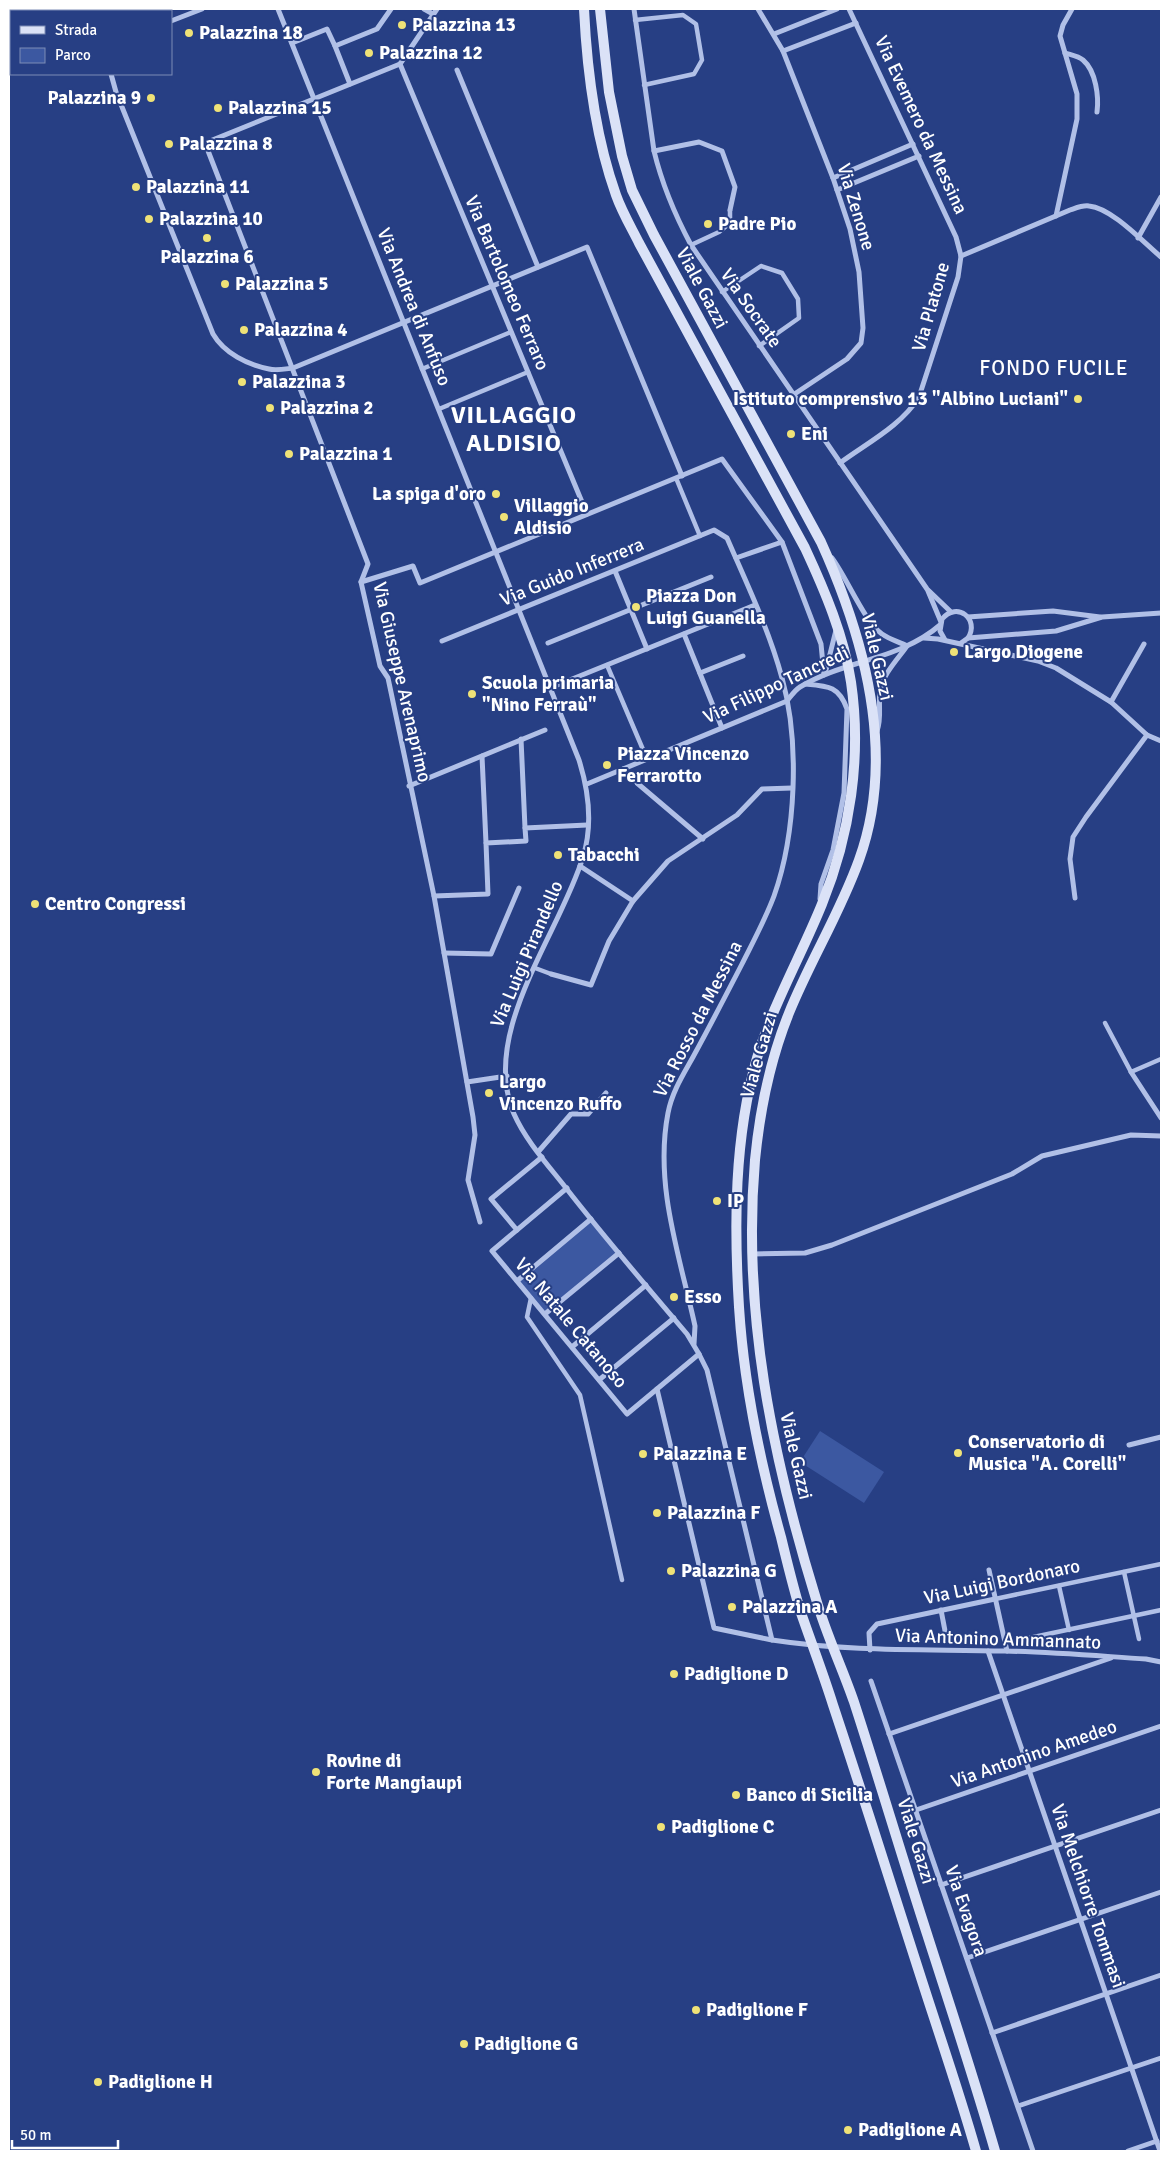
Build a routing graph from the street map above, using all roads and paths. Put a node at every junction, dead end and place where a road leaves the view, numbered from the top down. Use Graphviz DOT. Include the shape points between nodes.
graph roads {
  1 [pos="202,9"];
  2 [pos="278,9"];
  3 [pos="391,9"];
  4 [pos="424,9"];
  5 [pos="584,9"];
  6 [pos="600,9"];
  7 [pos="634,9"];
  8 [pos="758,9"];
  9 [pos="837,9"];
  10 [pos="849,9"];
  11 [pos="1072,9"];
  12 [pos="435,11"];
  13 [pos="635,20"];
  14 [pos="172,21"];
  15 [pos="856,23"];
  16 [pos="774,34"];
  17 [pos="292,42"];
  18 [pos="335,46"];
  19 [pos="783,52"];
  20 [pos="1065,53"];
  21 [pos="400,64"];
  22 [pos="457,70"];
  23 [pos="111,75"];
  24 [pos="350,84"];
  25 [pos="644,85"];
  26 [pos="314,98"];
  27 [pos="1097,112"];
  28 [pos="913,144"];
  29 [pos="654,151"];
  30 [pos="919,156"];
  31 [pos="833,178"];
  32 [pos="837,190"];
  33 [pos="1161,197"];
  34 [pos="730,210"];
  35 [pos="1056,216"];
  36 [pos="1138,238"];
  37 [pos="690,246"];
  38 [pos="961,256"];
  39 [pos="1161,257"];
  40 [pos="538,267"];
  41 [pos="492,286"];
  42 [pos="722,292"];
  43 [pos="404,322"];
  44 [pos="511,332"];
  45 [pos="759,346"];
  46 [pos="293,368"];
  47 [pos="422,369"];
  48 [pos="528,372"];
  49 [pos="793,395"];
  50 [pos="439,409"];
  51 [pos="840,463"];
  52 [pos="679,477"];
  53 [pos="587,514"];
  54 [pos="714,530"];
  55 [pos="700,536"];
  56 [pos="782,542"];
  57 [pos="821,542"];
  58 [pos="496,552"];
  59 [pos="736,558"];
  60 [pos="615,570"];
  61 [pos="711,577"];
  62 [pos="360,582"];
  63 [pos="927,589"];
  64 [pos="755,605"];
  65 [pos="519,609"];
  66 [pos="631,610"];
  67 [pos="951,612"];
  68 [pos="1161,613"];
  69 [pos="968,618"];
  70 [pos="1102,618"];
  71 [pos="940,623"];
  72 [pos="837,627"];
  73 [pos="684,634"];
  74 [pos="924,638"];
  75 [pos="968,638"];
  76 [pos="442,641"];
  77 [pos="947,641"];
  78 [pos="548,643"];
  79 [pos="959,644"];
  80 [pos="1144,644"];
  81 [pos="907,646"];
  82 [pos="647,648"];
  83 [pos="743,656"];
  84 [pos="863,662"];
  85 [pos="607,665"];
  86 [pos="848,667"];
  87 [pos="700,673"];
  88 [pos="824,675"];
  89 [pos="805,684"];
  90 [pos="550,688"];
  91 [pos="787,701"];
  92 [pos="1111,702"];
  93 [pos="722,728"];
  94 [pos="545,730"];
  95 [pos="1147,735"];
  96 [pos="521,739"];
  97 [pos="875,739"];
  98 [pos="1161,742"];
  99 [pos="482,756"];
  100 [pos="647,759"];
  101 [pos="623,769"];
  102 [pos="586,784"];
  103 [pos="637,784"];
  104 [pos="409,786"];
  105 [pos="792,788"];
  106 [pos="588,825"];
  107 [pos="525,828"];
  108 [pos="702,839"];
  109 [pos="486,843"];
  110 [pos="580,866"];
  111 [pos="519,888"];
  112 [pos="434,896"];
  113 [pos="1075,898"];
  114 [pos="633,901"];
  115 [pos="819,910"];
  116 [pos="444,953"];
  117 [pos="535,968"];
  118 [pos="551,974"];
  119 [pos="1105,1023"];
  120 [pos="1161,1059"];
  121 [pos="1131,1072"];
  122 [pos="507,1076"];
  123 [pos="467,1082"];
  124 [pos="606,1093"];
  125 [pos="1161,1118"];
  126 [pos="1161,1136"];
  127 [pos="538,1152"];
  128 [pos="542,1157"];
  129 [pos="567,1188"];
  130 [pos="591,1219"];
  131 [pos="480,1222"];
  132 [pos="517,1230"];
  133 [pos="619,1252"];
  134 [pos="753,1254"];
  135 [pos="517,1281"];
  136 [pos="646,1285"];
  137 [pos="531,1298"];
  138 [pos="544,1314"];
  139 [pos="674,1318"];
  140 [pos="694,1344"];
  141 [pos="572,1347"];
  142 [pos="700,1354"];
  143 [pos="599,1380"];
  144 [pos="657,1389"];
  145 [pos="1161,1438"];
  146 [pos="1129,1445"];
  147 [pos="1161,1564"];
  148 [pos="989,1570"];
  149 [pos="1124,1572"];
  150 [pos="622,1580"];
  151 [pos="1060,1586"];
  152 [pos="996,1599"];
  153 [pos="941,1610"];
  154 [pos="1161,1610"];
  155 [pos="1134,1616"];
  156 [pos="1069,1630"];
  157 [pos="946,1636"];
  158 [pos="1029,1638"];
  159 [pos="1139,1639"];
  160 [pos="772,1640"];
  161 [pos="813,1646"];
  162 [pos="833,1647"];
  163 [pos="870,1650"];
  164 [pos="988,1651"];
  165 [pos="1006,1651"];
  166 [pos="1115,1657"];
  167 [pos="1161,1662"];
  168 [pos="871,1681"];
  169 [pos="1003,1695"];
  170 [pos="1161,1726"];
  171 [pos="889,1734"];
  172 [pos="1029,1771"];
  173 [pos="916,1810"];
  174 [pos="1161,1810"];
  175 [pos="1055,1846"];
  176 [pos="941,1885"];
  177 [pos="1161,1892"];
  178 [pos="1080,1919"];
  179 [pos="966,1958"];
  180 [pos="1161,1975"];
  181 [pos="1106,1994"];
  182 [pos="992,2032"];
  183 [pos="1161,2058"];
  184 [pos="1131,2068"];
  185 [pos="1018,2106"];
  186 [pos="1157,2141"];
  187 [pos="976,2151"];
  188 [pos="994,2151"];
  189 [pos="1033,2151"];
  190 [pos="1128,2151"];
  191 [pos="1160,2151"];
  1 -- 14 [label="street"];
  2 -- 17 [label="street, Via Andrea di Anfuso"];
  3 -- 18 [label="street" via="377,28"];
  4 -- 12 [label="street"];
  5 -- 72 [label="main road, Viale Gazzi" via="592,94 617,197 805,548"];
  6 -- 57 [label="main road, Viale Gazzi" via="609,92 632,190 658,244"];
  7 -- 13 [label="street, Via Socrate"];
  8 -- 16 [label="street, Via Zenone"];
  9 -- 16 [label="street"];
  10 -- 15 [label="street, Via Evemero da Messina"];
  11 -- 20 [label="street" via="1060,36"];
  12 -- 21 [label="street"];
  13 -- 25 [label="street, Via Socrate"];
  13 -- 25 [label="street" via="683,15 696,24 702,60 694,74"];
  15 -- 19 [label="street"];
  15 -- 28 [label="street, Via Evemero da Messina"];
  16 -- 19 [label="street, Via Zenone"];
  17 -- 18 [label="street" via="327,29"];
  17 -- 26 [label="street, Via Andrea di Anfuso"];
  18 -- 24 [label="street"];
  19 -- 31 [label="street, Via Zenone"];
  20 -- 27 [label="street" via="1082,59 1088,65 1097,94"];
  20 -- 35 [label="street" via="1078,106"];
  21 -- 24 [label="street"];
  21 -- 41 [label="street, Via Bartolomeo Ferraro"];
  22 -- 40 [label="street"];
  23 -- 46 [label="street" via="217,340 235,356 269,369"];
  24 -- 26 [label="street"];
  25 -- 29 [label="street, Via Socrate"];
  26 -- 43 [label="street, Via Andrea di Anfuso"];
  26 -- 46 [label="street, Via Giuseppe Arenaprimo" via="205,142"];
  28 -- 30 [label="street, Via Evemero da Messina"];
  28 -- 31 [label="street"];
  29 -- 34 [label="street" via="699,142 722,151 735,187"];
  29 -- 37 [label="street, Via Socrate" via="666,192"];
  30 -- 32 [label="street"];
  30 -- 38 [label="street, Via Evemero da Messina" via="956,237"];
  31 -- 32 [label="street, Via Zenone"];
  32 -- 49 [label="street, Via Zenone" via="857,256 861,343 852,355"];
  33 -- 36 [label="street"];
  34 -- 37 [label="street" via="730,223"];
  35 -- 36 [label="street, Via Platone" via="1088,206 1106,213"];
  35 -- 38 [label="street, Via Platone"];
  36 -- 39 [label="street, Via Platone"];
  37 -- 42 [label="street, Via Socrate"];
  38 -- 51 [label="street, Via Platone" via="958,277 920,397 899,420"];
  40 -- 41 [label="street"];
  40 -- 52 [label="street" via="587,247"];
  41 -- 43 [label="street"];
  41 -- 44 [label="street, Via Bartolomeo Ferraro"];
  42 -- 45 [label="street, Via Socrate"];
  42 -- 45 [label="street" via="761,266 782,273 798,299 799,318"];
  43 -- 46 [label="street"];
  43 -- 47 [label="street, Via Andrea di Anfuso"];
  44 -- 47 [label="street"];
  44 -- 48 [label="street, Via Bartolomeo Ferraro"];
  45 -- 49 [label="street, Via Socrate"];
  46 -- 62 [label="street, Via Giuseppe Arenaprimo" via="368,564"];
  47 -- 50 [label="street, Via Andrea di Anfuso"];
  48 -- 50 [label="street"];
  48 -- 53 [label="street, Via Bartolomeo Ferraro"];
  49 -- 51 [label="street, Via Socrate"];
  50 -- 58 [label="street, Via Andrea di Anfuso"];
  51 -- 63 [label="street, Via Socrate"];
  52 -- 53 [label="street"];
  52 -- 55 [label="street"];
  52 -- 56 [label="street" via="722,459"];
  53 -- 58 [label="street"];
  54 -- 55 [label="street, Via Guido Inferrera"];
  54 -- 59 [label="street, Via Rosso da Messina" via="727,538"];
  55 -- 60 [label="street, Via Guido Inferrera"];
  56 -- 59 [label="street"];
  56 -- 88 [label="street" via="821,644"];
  57 -- 81 [label="street" via="874,627"];
  57 -- 84 [label="main road, Viale Gazzi" via="844,597"];
  58 -- 62 [label="street" via="420,583 413,566"];
  58 -- 65 [label="street, Via Andrea di Anfuso"];
  59 -- 64 [label="street, Via Rosso da Messina"];
  60 -- 65 [label="street, Via Guido Inferrera"];
  60 -- 66 [label="street"];
  61 -- 66 [label="street"];
  62 -- 104 [label="street, Via Giuseppe Arenaprimo" via="380,666 388,678"];
  63 -- 67 [label="street"];
  63 -- 71 [label="street"];
  64 -- 73 [label="street"];
  64 -- 91 [label="street, Via Rosso da Messina" via="773,648"];
  65 -- 76 [label="street, Via Guido Inferrera"];
  65 -- 90 [label="street, Via Andrea di Anfuso"];
  66 -- 78 [label="street"];
  66 -- 82 [label="street"];
  67 -- 69 [label="street" via="958,611"];
  67 -- 71 [label="street"];
  68 -- 70 [label="street"];
  69 -- 70 [label="street" via="1053,610"];
  69 -- 75 [label="street" via="972,628"];
  70 -- 75 [label="street" via="1056,631"];
  71 -- 74 [label="street, Via Filippo Tancredi"];
  71 -- 77 [label="street" via="942,637"];
  72 -- 86 [label="main road, Viale Gazzi"];
  72 -- 88 [label="street"];
  73 -- 82 [label="street"];
  73 -- 87 [label="street"];
  74 -- 77 [label="street"];
  74 -- 81 [label="street, Via Filippo Tancredi"];
  75 -- 79 [label="street"];
  77 -- 79 [label="street"];
  79 -- 92 [label="street" via="1038,661 1056,668"];
  80 -- 92 [label="street"];
  81 -- 84 [label="street, Via Filippo Tancredi"];
  81 -- 97 [label="street" via="882,684 881,722"];
  82 -- 85 [label="street"];
  83 -- 87 [label="street"];
  84 -- 86 [label="street, Via Filippo Tancredi"];
  84 -- 97 [label="main road, Viale Gazzi"];
  85 -- 90 [label="street"];
  85 -- 100 [label="street"];
  86 -- 88 [label="street, Via Filippo Tancredi"];
  86 -- 115 [label="main road, Viale Gazzi" via="854,718 852,791 840,852"];
  87 -- 93 [label="street"];
  88 -- 89 [label="street, Via Filippo Tancredi"];
  89 -- 91 [label="street, Via Filippo Tancredi" via="798,687"];
  89 -- 115 [label="street" via="838,691 846,709 844,792 833,850 821,884"];
  90 -- 102 [label="street, Via Andrea di Anfuso" via="580,760"];
  91 -- 93 [label="street, Via Filippo Tancredi"];
  91 -- 105 [label="street, Via Rosso da Messina" via="792,734"];
  92 -- 95 [label="street"];
  93 -- 100 [label="street, Via Filippo Tancredi"];
  94 -- 96 [label="street"];
  95 -- 98 [label="street"];
  95 -- 113 [label="street" via="1073,837 1070,859"];
  96 -- 99 [label="street"];
  96 -- 107 [label="street"];
  97 -- 134 [label="main road, Viale Gazzi" via="874,793 860,858 789,1012 766,1088 755,1163"];
  99 -- 104 [label="street"];
  99 -- 109 [label="street"];
  100 -- 101 [label="street, Via Filippo Tancredi"];
  101 -- 102 [label="street, Via Filippo Tancredi"];
  101 -- 103 [label="street"];
  102 -- 106 [label="street, Via Luigi Pirandello"];
  103 -- 108 [label="street"];
  104 -- 112 [label="street, Via Giuseppe Arenaprimo"];
  105 -- 108 [label="street" via="762,789 737,815"];
  105 -- 140 [label="street, Via Rosso da Messina" via="788,838 774,895 748,952 674,1090 668,1113 663,1152 668,1206 695,1326"];
  106 -- 107 [label="street"];
  106 -- 110 [label="street, Via Luigi Pirandello"];
  107 -- 109 [label="street" via="526,841"];
  108 -- 114 [label="street" via="668,861"];
  109 -- 112 [label="street" via="488,894"];
  110 -- 114 [label="street"];
  110 -- 117 [label="street, Via Luigi Pirandello"];
  111 -- 116 [label="street" via="492,954"];
  112 -- 116 [label="street, Via Giuseppe Arenaprimo"];
  114 -- 118 [label="street" via="609,941 591,985"];
  115 -- 161 [label="main road, Viale Gazzi" via="775,1005 755,1063 743,1122 737,1205 739,1310 755,1437 797,1598"];
  116 -- 123 [label="street, Via Giuseppe Arenaprimo"];
  117 -- 118 [label="street"];
  117 -- 122 [label="street, Via Luigi Pirandello" via="510,1028"];
  119 -- 121 [label="street"];
  120 -- 121 [label="street"];
  121 -- 125 [label="street"];
  122 -- 123 [label="street"];
  122 -- 127 [label="street, Via Luigi Pirandello" via="514,1113"];
  123 -- 131 [label="street, Via Giuseppe Arenaprimo" via="475,1134 468,1180"];
  124 -- 127 [label="street" via="588,1114 571,1114"];
  126 -- 134 [label="street" via="1131,1135 1042,1156 1012,1174 832,1245 805,1253"];
  127 -- 128 [label="street, Via Luigi Pirandello"];
  128 -- 129 [label="street, Via Luigi Pirandello"];
  128 -- 132 [label="street" via="491,1199"];
  129 -- 130 [label="street, Via Luigi Pirandello"];
  129 -- 132 [label="street"];
  130 -- 133 [label="street, Via Luigi Pirandello"];
  130 -- 135 [label="street"];
  132 -- 135 [label="street, Via Natale Catanoso" via="492,1251"];
  133 -- 136 [label="street, Via Luigi Pirandello"];
  133 -- 138 [label="street"];
  134 -- 162 [label="main road, Viale Gazzi" via="760,1355 772,1434 817,1602"];
  135 -- 137 [label="street, Via Natale Catanoso"];
  136 -- 139 [label="street, Via Luigi Pirandello"];
  136 -- 141 [label="street"];
  137 -- 138 [label="street, Via Natale Catanoso"];
  137 -- 150 [label="street" via="528,1317 580,1395"];
  138 -- 141 [label="street, Via Natale Catanoso"];
  139 -- 140 [label="street, Via Luigi Pirandello"];
  139 -- 143 [label="street"];
  140 -- 142 [label="street, Via Rosso da Messina"];
  141 -- 143 [label="street, Via Natale Catanoso"];
  142 -- 144 [label="street"];
  142 -- 160 [label="street, Via Rosso da Messina"];
  143 -- 144 [label="street, Via Natale Catanoso" via="627,1414"];
  144 -- 160 [label="street" via="714,1628"];
  145 -- 146 [label="street"];
  147 -- 149 [label="street, Via Luigi Bordonaro"];
  148 -- 152 [label="street"];
  149 -- 151 [label="street, Via Luigi Bordonaro"];
  149 -- 155 [label="street"];
  151 -- 152 [label="street, Via Luigi Bordonaro"];
  151 -- 156 [label="street"];
  152 -- 153 [label="street, Via Luigi Bordonaro"];
  152 -- 165 [label="street"];
  153 -- 157 [label="street"];
  153 -- 163 [label="street, Via Luigi Bordonaro" via="877,1624 869,1633"];
  154 -- 155 [label="street"];
  155 -- 156 [label="street"];
  155 -- 159 [label="street"];
  156 -- 158 [label="street"];
  160 -- 161 [label="street"];
  161 -- 162 [label="street, Via Antonino Ammannato"];
  161 -- 187 [label="main road, Viale Gazzi"];
  162 -- 163 [label="street, Via Antonino Ammannato"];
  162 -- 188 [label="main road, Viale Gazzi" via="852,1698"];
  163 -- 164 [label="street, Via Antonino Ammannato"];
  164 -- 165 [label="street, Via Antonino Ammannato"];
  164 -- 169 [label="street, Via Melchiorre Tommasi"];
  165 -- 166 [label="street, Via Antonino Ammannato"];
  166 -- 167 [label="street, Via Antonino Ammannato"];
  166 -- 169 [label="street"];
  168 -- 171 [label="street, Via Evagora"];
  169 -- 171 [label="street"];
  169 -- 172 [label="street, Via Melchiorre Tommasi"];
  170 -- 172 [label="street, Via Antonino Amedeo"];
  171 -- 173 [label="street, Via Evagora"];
  172 -- 173 [label="street, Via Antonino Amedeo"];
  172 -- 175 [label="street, Via Melchiorre Tommasi"];
  173 -- 176 [label="street, Via Evagora"];
  174 -- 175 [label="street"];
  175 -- 176 [label="street"];
  175 -- 178 [label="street, Via Melchiorre Tommasi"];
  176 -- 179 [label="street, Via Evagora"];
  177 -- 178 [label="street"];
  178 -- 179 [label="street"];
  178 -- 181 [label="street, Via Melchiorre Tommasi"];
  179 -- 182 [label="street, Via Evagora"];
  180 -- 181 [label="street"];
  181 -- 182 [label="street"];
  181 -- 184 [label="street, Via Melchiorre Tommasi"];
  182 -- 185 [label="street, Via Evagora"];
  183 -- 184 [label="street"];
  184 -- 185 [label="street"];
  184 -- 186 [label="street, Via Melchiorre Tommasi"];
  185 -- 189 [label="street, Via Evagora"];
  186 -- 190 [label="street"];
  186 -- 191 [label="street, Via Melchiorre Tommasi"];
}
